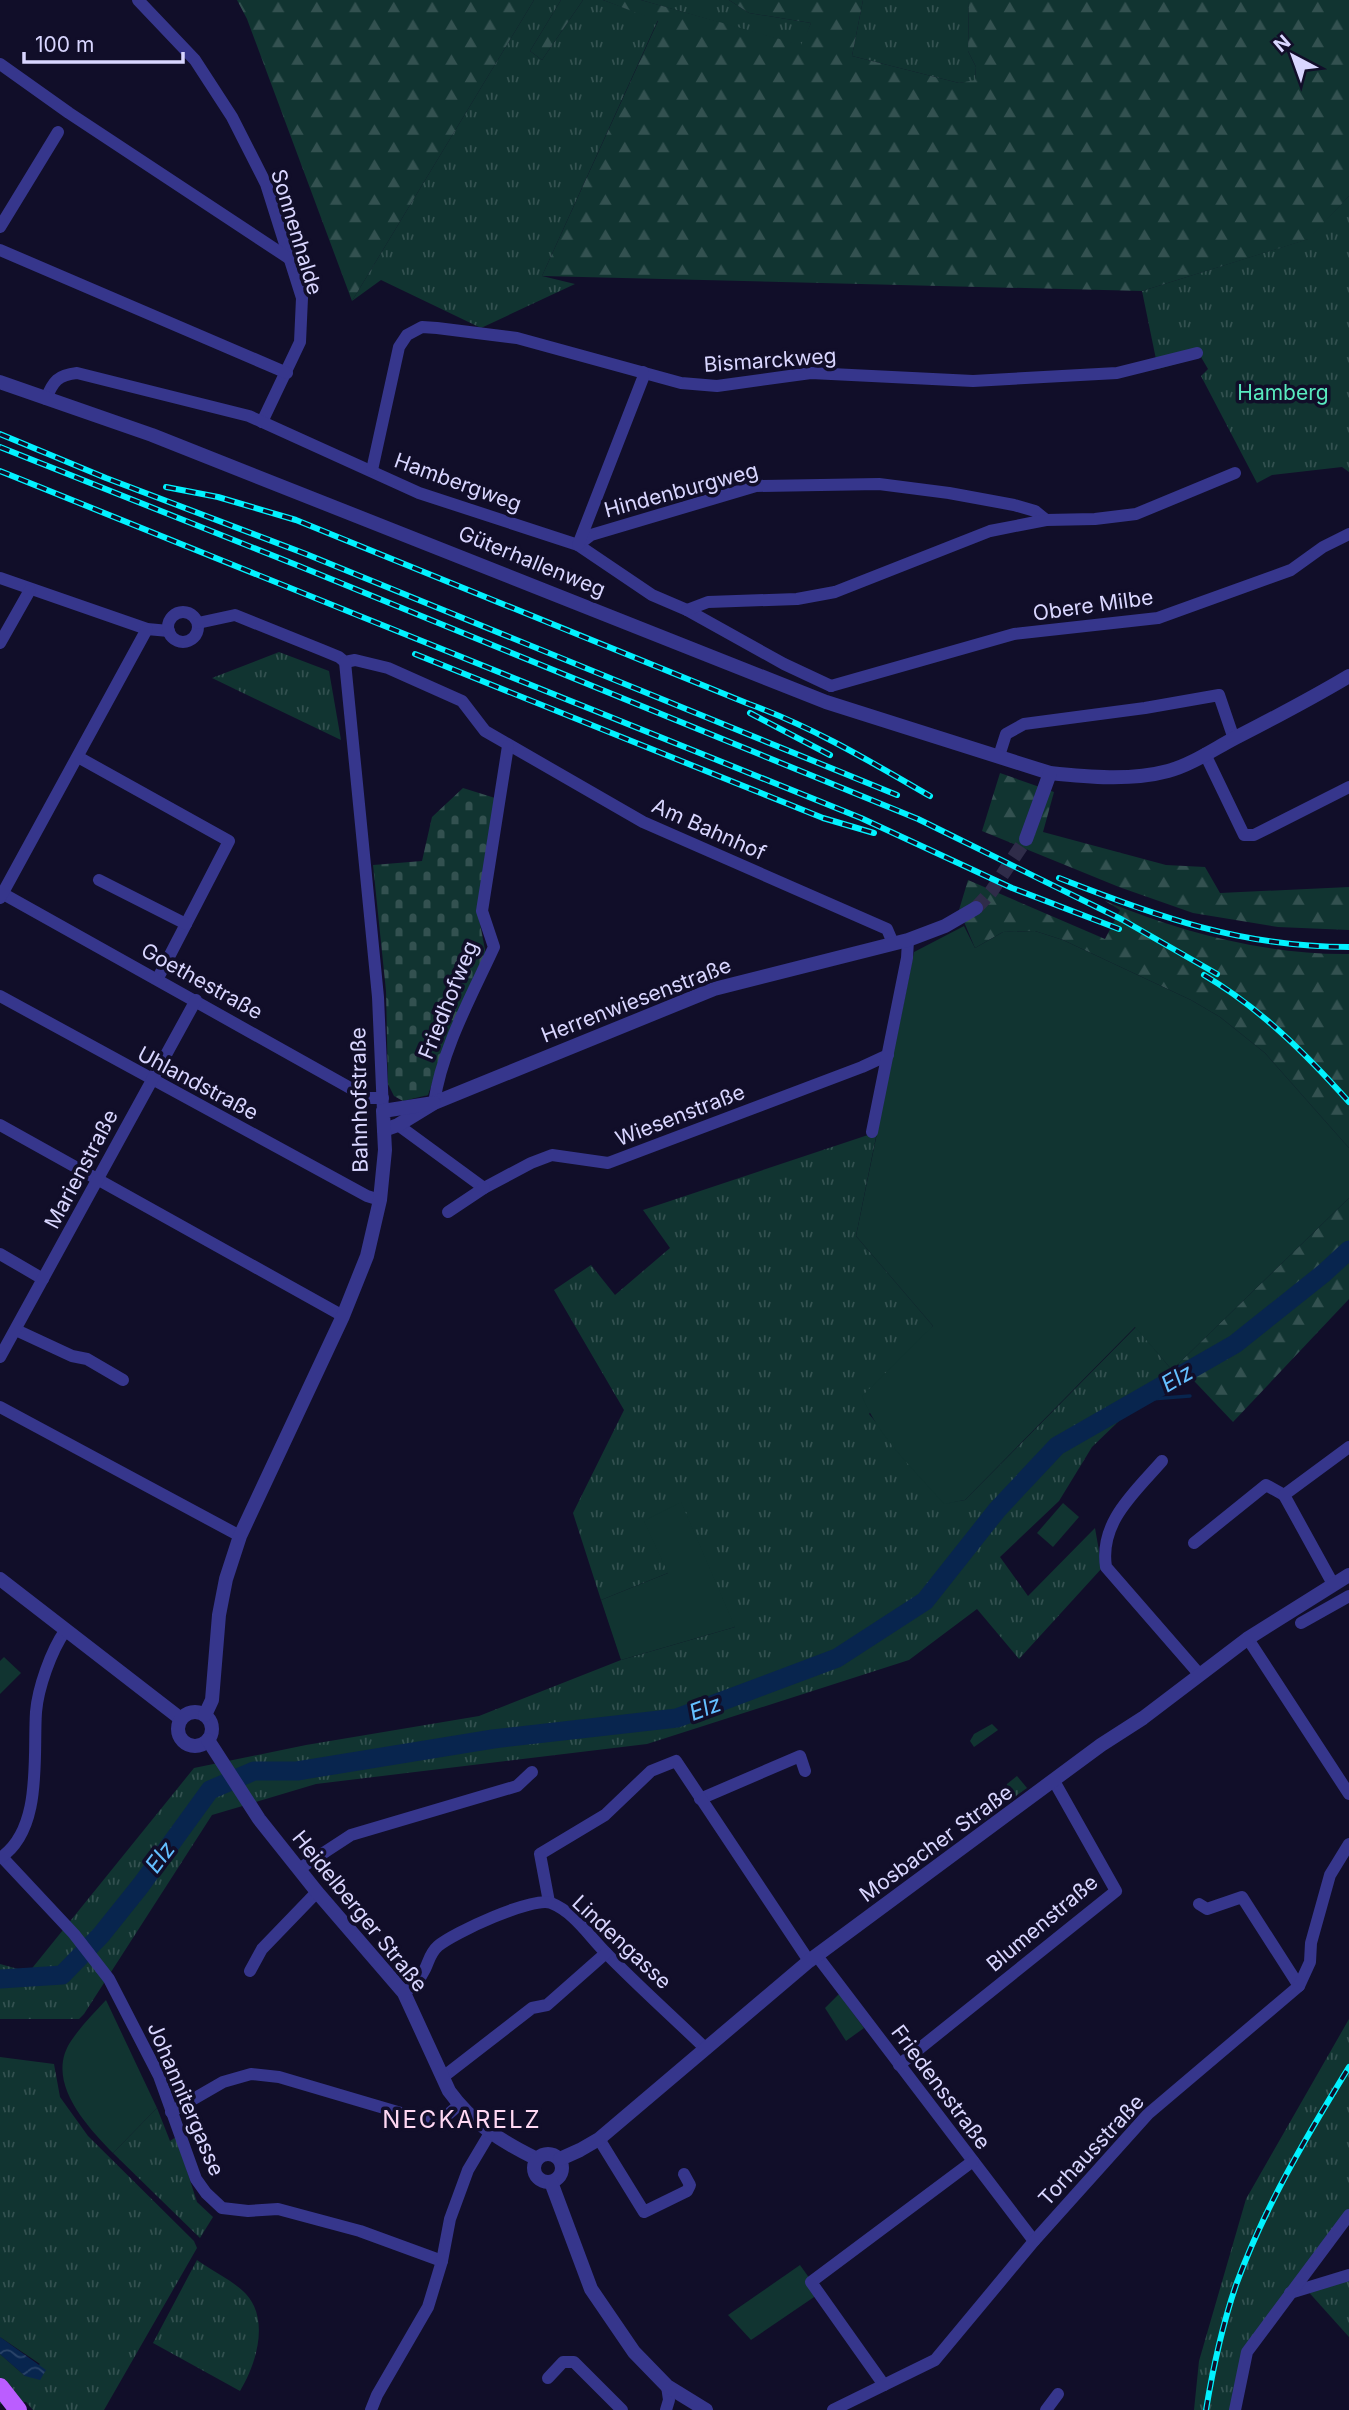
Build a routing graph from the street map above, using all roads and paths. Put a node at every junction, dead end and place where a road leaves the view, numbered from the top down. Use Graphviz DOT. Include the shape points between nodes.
graph roads {
  1 [pos="138,0"];
  2 [pos="0,64"];
  3 [pos="58,132"];
  4 [pos="0,227"];
  5 [pos="0,250"];
  6 [pos="290,259"];
  7 [pos="1197,353"];
  8 [pos="643,372"];
  9 [pos="287,373"];
  10 [pos="0,382"];
  11 [pos="46,399"];
  12 [pos="262,422"];
  13 [pos="372,470"];
  14 [pos="1235,473"];
  15 [pos="1046,520"];
  16 [pos="1349,534"];
  17 [pos="578,545"];
  18 [pos="0,578"];
  19 [pos="30,590"];
  20 [pos="687,610"];
  21 [pos="198,623"];
  22 [pos="147,629"];
  23 [pos="169,631"];
  24 [pos="0,643"];
  25 [pos="345,662"];
  26 [pos="1349,676"];
  27 [pos="831,686"];
  28 [pos="826,702"];
  29 [pos="1234,738"];
  30 [pos="508,746"];
  31 [pos="1205,754"];
  32 [pos="999,756"];
  33 [pos="78,757"];
  34 [pos="1050,774"];
  35 [pos="1349,788"];
  36 [pos="1026,839"];
  37 [pos="99,880"];
  38 [pos="1,895"];
  39 [pos="976,908"];
  40 [pos="186,924"];
  41 [pos="908,940"];
  42 [pos="893,943"];
  43 [pos="158,978"];
  44 [pos="0,996"];
  45 [pos="196,1000"];
  46 [pos="888,1055"];
  47 [pos="151,1080"];
  48 [pos="435,1103"];
  49 [pos="383,1105"];
  50 [pos="0,1125"];
  51 [pos="391,1127"];
  52 [pos="872,1132"];
  53 [pos="96,1179"];
  54 [pos="484,1188"];
  55 [pos="380,1200"];
  56 [pos="448,1212"];
  57 [pos="0,1254"];
  58 [pos="43,1279"];
  59 [pos="343,1316"];
  60 [pos="16,1330"];
  61 [pos="0,1357"];
  62 [pos="123,1380"];
  63 [pos="0,1407"];
  64 [pos="1349,1447"];
  65 [pos="1162,1461"];
  66 [pos="1284,1494"];
  67 [pos="240,1536"];
  68 [pos="1194,1543"];
  69 [pos="1349,1575"];
  70 [pos="0,1579"];
  71 [pos="1333,1584"];
  72 [pos="1349,1596"];
  73 [pos="1301,1623"];
  74 [pos="65,1632"];
  75 [pos="1248,1639"];
  76 [pos="1200,1675"];
  77 [pos="205,1714"];
  78 [pos="181,1718"];
  79 [pos="208,1740"];
  80 [pos="805,1771"];
  81 [pos="532,1772"];
  82 [pos="1054,1781"];
  83 [pos="1349,1794"];
  84 [pos="700,1799"];
  85 [pos="1349,1844"];
  86 [pos="1,1857"];
  87 [pos="299,1869"];
  88 [pos="317,1892"];
  89 [pos="549,1902"];
  90 [pos="1199,1904"];
  91 [pos="606,1954"];
  92 [pos="813,1959"];
  93 [pos="250,1971"];
  94 [pos="1299,1986"];
  95 [pos="404,1993"];
  96 [pos="706,2049"];
  97 [pos="899,2065"];
  98 [pos="443,2077"];
  99 [pos="458,2105"];
  100 [pos="171,2112"];
  101 [pos="490,2133"];
  102 [pos="599,2138"];
  103 [pos="537,2159"];
  104 [pos="560,2159"];
  105 [pos="973,2161"];
  106 [pos="684,2174"];
  107 [pos="551,2182"];
  108 [pos="1349,2215"];
  109 [pos="1034,2241"];
  110 [pos="442,2261"];
  111 [pos="1349,2274"];
  112 [pos="1290,2293"];
  113 [pos="548,2378"];
  114 [pos="884,2385"];
  115 [pos="667,2386"];
  116 [pos="0,2388"];
  117 [pos="1058,2394"];
  118 [pos="18,2410"];
  119 [pos="371,2410"];
  120 [pos="622,2410"];
  121 [pos="666,2410"];
  122 [pos="706,2410"];
  123 [pos="835,2410"];
  124 [pos="1046,2410"];
  125 [pos="1235,2410"];
  1 -- 6 [label="street, Sonnenhalde" via="195,60 232,117 266,184"];
  2 -- 6 [label="street"];
  3 -- 4 [label="street"];
  5 -- 9 [label="street"];
  6 -- 9 [label="street, Sonnenhalde" via="302,298 299,342"];
  7 -- 8 [label="street, Bismarckweg" via="1117,373 973,381 811,373 717,386 681,383"];
  8 -- 13 [label="street, Bismarckweg" via="517,338 422,327 407,335 399,347"];
  8 -- 17 [label="street"];
  9 -- 12 [label="street, Sonnenhalde"];
  10 -- 11 [label="street, Güterhallenweg"];
  11 -- 12 [label="street, Hambergweg" via="62,375 77,373"];
  11 -- 28 [label="street, Güterhallenweg" via="152,435"];
  12 -- 13 [label="street, Hambergweg"];
  13 -- 17 [label="street, Hambergweg" via="419,493"];
  14 -- 15 [label="street" via="1136,514"];
  15 -- 17 [label="street, Hindenburgweg" via="1014,505 879,484 757,486 590,535"];
  15 -- 20 [label="street" via="990,531 835,593 708,602"];
  16 -- 27 [label="street, Obere Milbe" via="1291,570 1157,618 1014,635"];
  17 -- 20 [label="street, Hambergweg" via="652,596"];
  18 -- 19 [label="street"];
  19 -- 22 [label="street"];
  19 -- 24 [label="street"];
  20 -- 27 [label="street, Hambergweg"];
  21 -- 23 [label="street" via="197,634 187,641 175,639"];
  21 -- 23 [label="street" via="189,612 177,613 169,621"];
  21 -- 25 [label="street" via="234,615"];
  22 -- 23 [label="street"];
  22 -- 33 [label="street"];
  25 -- 30 [label="street, Am Bahnhof" via="388,668 462,701 485,731"];
  25 -- 49 [label="street, Bahnhofstraße" via="378,998"];
  26 -- 29 [label="street"];
  27 -- 28 [label="street"];
  28 -- 32 [label="street, Güterhallenweg"];
  29 -- 31 [label="street"];
  29 -- 32 [label="street" via="1219,695 1024,724 1006,734"];
  30 -- 42 [label="street, Am Bahnhof" via="643,822 887,929"];
  30 -- 48 [label="street, Friedhofweg" via="482,911 494,947 459,1023 437,1082"];
  31 -- 34 [label="street" via="1151,775"];
  31 -- 35 [label="street" via="1244,835 1254,835"];
  32 -- 34 [label="street, Güterhallenweg"];
  33 -- 38 [label="street"];
  33 -- 40 [label="street" via="229,841"];
  34 -- 36 [label="street"];
  37 -- 40 [label="street"];
  38 -- 43 [label="street, Goethestraße"];
  39 -- 41 [label="street, Herrenwiesenstraße"];
  40 -- 43 [label="street"];
  41 -- 42 [label="street, Herrenwiesenstraße"];
  41 -- 46 [label="street"];
  42 -- 48 [label="street, Herrenwiesenstraße" via="715,989"];
  43 -- 45 [label="street, Goethestraße"];
  44 -- 47 [label="street, Uhlandstraße"];
  45 -- 47 [label="street, Marienstraße"];
  45 -- 49 [label="street, Goethestraße"];
  46 -- 52 [label="street"];
  46 -- 54 [label="street, Wiesenstraße" via="608,1163 552,1155"];
  47 -- 53 [label="street, Marienstraße"];
  47 -- 55 [label="street, Uhlandstraße"];
  48 -- 49 [label="street, Herrenwiesenstraße"];
  48 -- 51 [label="street, Herrenwiesenstraße"];
  49 -- 51 [label="street, Bahnhofstraße"];
  50 -- 53 [label="street"];
  51 -- 54 [label="street"];
  51 -- 55 [label="street, Bahnhofstraße"];
  53 -- 58 [label="street, Marienstraße"];
  53 -- 59 [label="street"];
  54 -- 56 [label="street, Wiesenstraße"];
  55 -- 59 [label="street, Bahnhofstraße" via="367,1256"];
  57 -- 58 [label="street"];
  58 -- 60 [label="street, Marienstraße"];
  59 -- 67 [label="street, Bahnhofstraße"];
  60 -- 61 [label="street, Marienstraße"];
  60 -- 62 [label="street" via="87,1359"];
  63 -- 67 [label="street"];
  64 -- 66 [label="street"];
  65 -- 76 [label="street" via="1118,1510 1103,1552 1105,1567"];
  66 -- 68 [label="street" via="1266,1485"];
  66 -- 71 [label="street"];
  67 -- 77 [label="street, Bahnhofstraße" via="226,1578 212,1700"];
  69 -- 71 [label="street, Mosbacher Straße"];
  70 -- 74 [label="street"];
  71 -- 75 [label="street, Mosbacher Straße"];
  72 -- 73 [label="street"];
  74 -- 78 [label="street"];
  74 -- 86 [label="street" via="53,1650 36,1709 29,1816 14,1845"];
  75 -- 76 [label="street, Mosbacher Straße"];
  75 -- 83 [label="street"];
  76 -- 82 [label="street, Mosbacher Straße"];
  77 -- 78 [label="street" via="194,1712"];
  77 -- 79 [label="street" via="212,1730"];
  78 -- 79 [label="street" via="177,1730 184,1744 198,1746"];
  79 -- 87 [label="street, Heidelberger Straße" via="259,1819"];
  80 -- 84 [label="street" via="800,1756"];
  81 -- 87 [label="street" via="517,1786 351,1835"];
  82 -- 92 [label="street, Mosbacher Straße"];
  82 -- 97 [label="street, Blumenstraße" via="1116,1891"];
  84 -- 89 [label="street, Friedensstraße" via="676,1761 651,1772 605,1815 540,1854"];
  84 -- 92 [label="street, Friedensstraße"];
  85 -- 94 [label="street" via="1330,1875 1310,1962"];
  86 -- 100 [label="street, Johannitergasse" via="103,1970 159,2076"];
  87 -- 88 [label="street, Heidelberger Straße"];
  88 -- 93 [label="street" via="262,1949"];
  88 -- 95 [label="street, Heidelberger Straße"];
  89 -- 91 [label="street, Lindengasse" via="570,1915"];
  89 -- 95 [label="street, Lindengasse" via="494,1916 440,1944 416,1983"];
  90 -- 94 [label="street" via="1207,1909 1242,1897"];
  91 -- 96 [label="street, Lindengasse"];
  91 -- 98 [label="street" via="547,2005 532,2008"];
  92 -- 96 [label="street, Mosbacher Straße"];
  92 -- 97 [label="street, Friedensstraße"];
  94 -- 109 [label="street, Torhausstraße" via="1148,2114"];
  95 -- 98 [label="street, Heidelberger Straße"];
  96 -- 102 [label="street, Mosbacher Straße"];
  97 -- 105 [label="street, Friedensstraße"];
  98 -- 99 [label="street, Heidelberger Straße"];
  99 -- 100 [label="street" via="445,2117 428,2121 318,2087 251,2074 223,2082"];
  99 -- 101 [label="street, Heidelberger Straße"];
  100 -- 110 [label="street, Johannitergasse" via="196,2179 222,2208 278,2209 360,2231"];
  101 -- 103 [label="street, Heidelberger Straße"];
  101 -- 110 [label="street" via="467,2173 450,2219"];
  102 -- 104 [label="street, Mosbacher Straße"];
  102 -- 106 [label="street" via="644,2212 687,2191 690,2185"];
  103 -- 104 [label="street, Heidelberger Straße" via="549,2154"];
  103 -- 107 [label="street, Heidelberger Straße" via="536,2176"];
  104 -- 107 [label="street" via="562,2173"];
  105 -- 109 [label="street, Friedensstraße"];
  105 -- 114 [label="street" via="811,2282"];
  107 -- 115 [label="street" via="591,2289 634,2351"];
  108 -- 112 [label="street"];
  109 -- 114 [label="street, Torhausstraße" via="935,2360"];
  110 -- 119 [label="street" via="428,2307"];
  111 -- 112 [label="street"];
  112 -- 125 [label="street" via="1247,2352"];
  113 -- 120 [label="street" via="563,2362 574,2362"];
  114 -- 123 [label="street, Torhausstraße"];
  115 -- 121 [label="street"];
  115 -- 122 [label="street"];
  116 -- 118 [label="main road"];
  117 -- 124 [label="street"];
}
